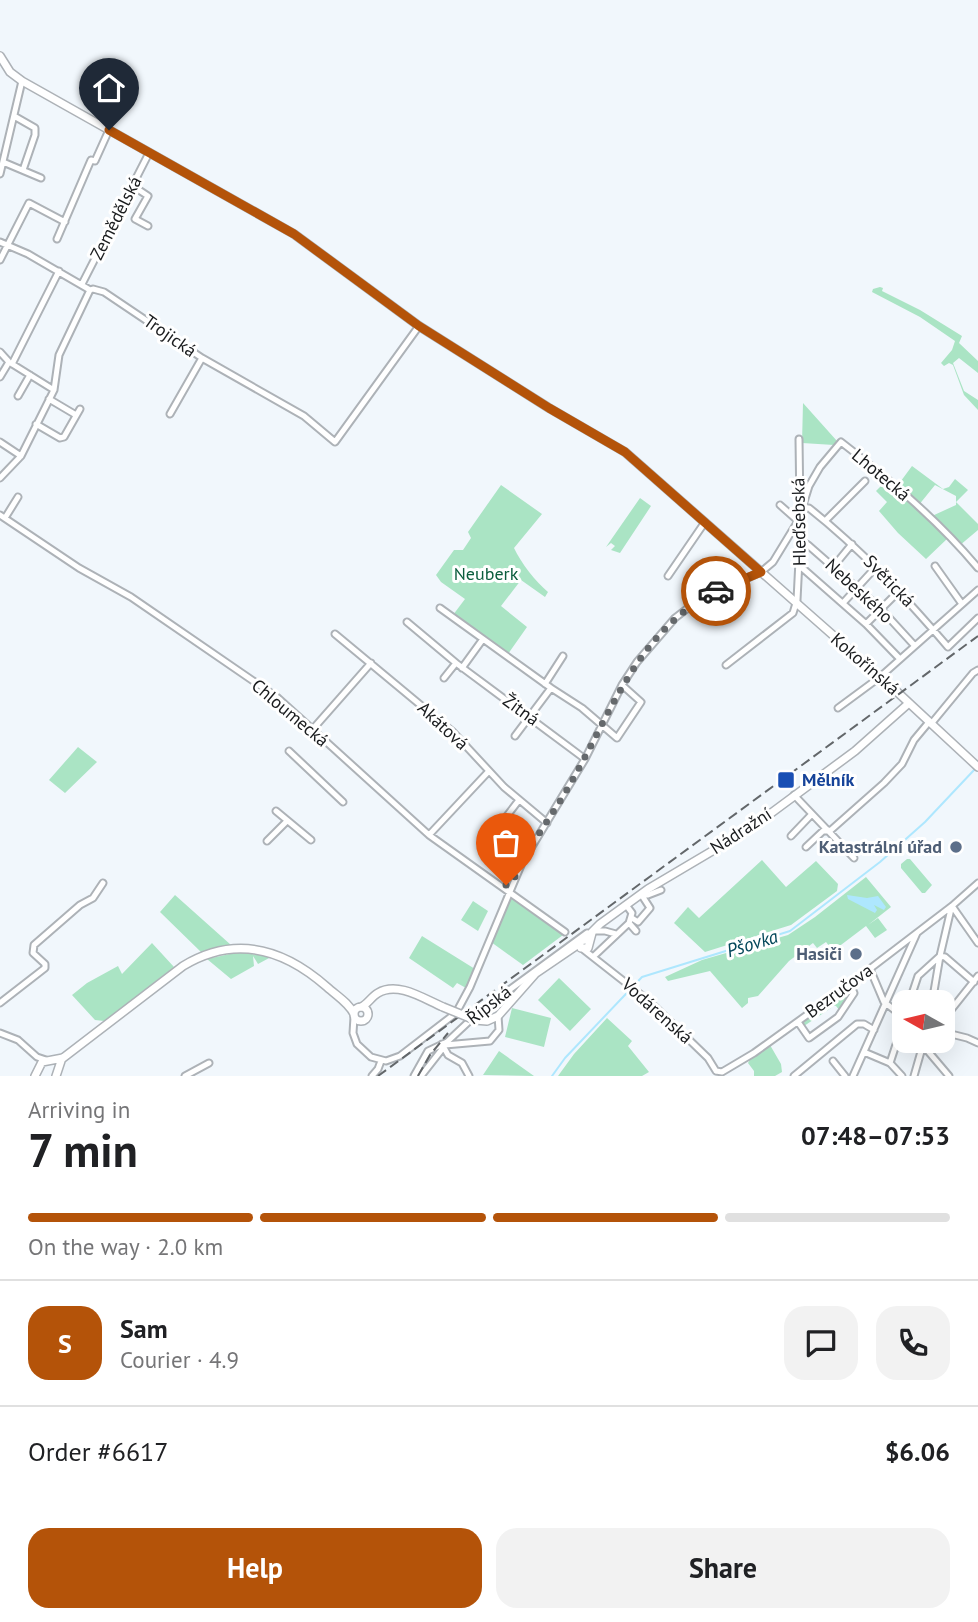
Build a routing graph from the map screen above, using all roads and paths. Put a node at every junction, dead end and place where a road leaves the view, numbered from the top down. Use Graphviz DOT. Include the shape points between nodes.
graph roads {
  1 [pos="0,56"];
  2 [pos="22,81"];
  3 [pos="14,116"];
  4 [pos="109,130"];
  5 [pos="149,153"];
  6 [pos="2,162"];
  7 [pos="23,170"];
  8 [pos="0,174"];
  9 [pos="41,178"];
  10 [pos="133,186"];
  11 [pos="65,222"];
  12 [pos="148,226"];
  13 [pos="57,239"];
  14 [pos="0,242"];
  15 [pos="7,245"];
  16 [pos="0,260"];
  17 [pos="60,271"];
  18 [pos="82,284"];
  19 [pos="90,290"];
  20 [pos="419,326"];
  21 [pos="0,352"];
  22 [pos="202,358"];
  23 [pos="10,363"];
  24 [pos="30,375"];
  25 [pos="0,377"];
  26 [pos="54,390"];
  27 [pos="18,396"];
  28 [pos="49,399"];
  29 [pos="170,414"];
  30 [pos="36,424"];
  31 [pos="799,439"];
  32 [pos="0,442"];
  33 [pos="21,456"];
  34 [pos="0,478"];
  35 [pos="865,481"];
  36 [pos="18,497"];
  37 [pos="780,505"];
  38 [pos="801,513"];
  39 [pos="2,516"];
  40 [pos="798,521"];
  41 [pos="825,521"];
  42 [pos="705,522"];
  43 [pos="801,541"];
  44 [pos="852,544"];
  45 [pos="800,566"];
  46 [pos="834,566"];
  47 [pos="935,566"];
  48 [pos="876,567"];
  49 [pos="978,568"];
  50 [pos="761,572"];
  51 [pos="668,576"];
  52 [pos="857,587"];
  53 [pos="900,590"];
  54 [pos="978,590"];
  55 [pos="843,603"];
  56 [pos="797,604"];
  57 [pos="962,604"];
  58 [pos="440,608"];
  59 [pos="881,608"];
  60 [pos="978,618"];
  61 [pos="407,622"];
  62 [pos="866,624"];
  63 [pos="933,629"];
  64 [pos="335,634"];
  65 [pos="483,639"];
  66 [pos="914,645"];
  67 [pos="563,656"];
  68 [pos="899,658"];
  69 [pos="370,663"];
  70 [pos="456,663"];
  71 [pos="726,665"];
  72 [pos="462,668"];
  73 [pos="978,670"];
  74 [pos="880,677"];
  75 [pos="444,678"];
  76 [pos="622,685"];
  77 [pos="548,686"];
  78 [pos="909,703"];
  79 [pos="838,708"];
  80 [pos="530,716"];
  81 [pos="931,724"];
  82 [pos="602,726"];
  83 [pos="312,730"];
  84 [pos="515,736"];
  85 [pos="289,751"];
  86 [pos="585,759"];
  87 [pos="976,765"];
  88 [pos="489,771"];
  89 [pos="794,795"];
  90 [pos="519,800"];
  91 [pos="343,802"];
  92 [pos="276,811"];
  93 [pos="812,814"];
  94 [pos="287,821"];
  95 [pos="547,823"];
  96 [pos="500,825"];
  97 [pos="827,831"];
  98 [pos="429,835"];
  99 [pos="791,836"];
  100 [pos="311,840"];
  101 [pos="267,841"];
  102 [pos="806,847"];
  103 [pos="854,858"];
  104 [pos="514,879"];
  105 [pos="103,883"];
  106 [pos="978,883"];
  107 [pos="503,887"];
  108 [pos="661,890"];
  109 [pos="510,892"];
  110 [pos="641,894"];
  111 [pos="626,905"];
  112 [pos="952,906"];
  113 [pos="631,920"];
  114 [pos="600,924"];
  115 [pos="593,931"];
  116 [pos="636,931"];
  117 [pos="565,932"];
  118 [pos="917,933"];
  119 [pos="616,934"];
  120 [pos="978,943"];
  121 [pos="583,945"];
  122 [pos="594,956"];
  123 [pos="940,956"];
  124 [pos="870,968"];
  125 [pos="540,970"];
  126 [pos="525,978"];
  127 [pos="976,979"];
  128 [pos="850,984"];
  129 [pos="913,990"];
  130 [pos="934,990"];
  131 [pos="0,1003"];
  132 [pos="886,1004"];
  133 [pos="956,1004"];
  134 [pos="892,1008"];
  135 [pos="359,1013"];
  136 [pos="498,1016"];
  137 [pos="798,1022"];
  138 [pos="874,1030"];
  139 [pos="0,1033"];
  140 [pos="956,1035"];
  141 [pos="978,1043"];
  142 [pos="442,1046"];
  143 [pos="864,1052"];
  144 [pos="893,1054"];
  145 [pos="921,1054"];
  146 [pos="930,1054"];
  147 [pos="36,1055"];
  148 [pos="63,1058"];
  149 [pos="49,1060"];
  150 [pos="381,1060"];
  151 [pos="833,1061"];
  152 [pos="209,1063"];
  153 [pos="890,1063"];
  154 [pos="39,1072"];
  155 [pos="56,1073"];
  156 [pos="719,1074"];
  157 [pos="185,1076"];
  158 [pos="372,1076"];
  159 [pos="414,1076"];
  160 [pos="421,1076"];
  161 [pos="469,1076"];
  162 [pos="794,1076"];
  163 [pos="845,1076"];
  164 [pos="853,1076"];
  165 [pos="902,1076"];
  166 [pos="914,1076"];
  167 [pos="949,1076"];
  1 -- 2 [label="main road, Kokořínská"];
  2 -- 3 [label="street"];
  2 -- 4 [label="main road, Kokořínská"];
  3 -- 6 [label="street"];
  3 -- 7 [label="street" via="35,128"];
  4 -- 5 [label="main road, Kokořínská"];
  4 -- 11 [label="street"];
  5 -- 10 [label="street, Zemědělská"];
  5 -- 20 [label="main road, Kokořínská" via="294,234"];
  6 -- 7 [label="street"];
  6 -- 8 [label="street"];
  7 -- 9 [label="street"];
  10 -- 12 [label="street" via="148,195 135,219"];
  10 -- 18 [label="street, Zemědělská"];
  11 -- 13 [label="street"];
  11 -- 15 [label="street" via="29,203"];
  14 -- 15 [label="street, Trojická"];
  15 -- 16 [label="street"];
  15 -- 17 [label="street, Trojická"];
  17 -- 18 [label="street, Trojická"];
  17 -- 23 [label="street"];
  18 -- 19 [label="street, Trojická"];
  19 -- 22 [label="street, Trojická" via="110,295"];
  19 -- 26 [label="street" via="59,355"];
  20 -- 22 [label="street, Trojická" via="335,442 303,416"];
  20 -- 42 [label="main road, Kokořínská" via="625,452"];
  21 -- 23 [label="street"];
  22 -- 29 [label="street"];
  23 -- 24 [label="street"];
  23 -- 25 [label="street"];
  24 -- 26 [label="street"];
  24 -- 27 [label="street"];
  26 -- 28 [label="street"];
  28 -- 30 [label="street"];
  28 -- 30 [label="street" via="78,412 64,438"];
  30 -- 33 [label="street"];
  31 -- 38 [label="street, Hleďsebská"];
  32 -- 33 [label="street"];
  33 -- 34 [label="street"];
  35 -- 41 [label="street"];
  36 -- 39 [label="street"];
  37 -- 40 [label="street"];
  38 -- 40 [label="street"];
  38 -- 41 [label="street, Světická" via="807,508"];
  38 -- 43 [label="street, Hleďsebská"];
  38 -- 49 [label="street, Lhotecká" via="809,486 841,442 891,481"];
  39 -- 83 [label="street, Chloumecká" via="278,698"];
  40 -- 50 [label="street" via="783,550"];
  41 -- 44 [label="street, Světická"];
  42 -- 50 [label="main road, Kokořínská"];
  42 -- 51 [label="street"];
  43 -- 45 [label="street, Hleďsebská"];
  43 -- 46 [label="street, Nebeského"];
  44 -- 46 [label="street"];
  44 -- 48 [label="street, Světická"];
  45 -- 55 [label="street"];
  45 -- 56 [label="street, Hleďsebská"];
  46 -- 52 [label="street, Nebeského"];
  47 -- 57 [label="street"];
  48 -- 52 [label="street"];
  48 -- 53 [label="street, Světická"];
  50 -- 56 [label="main road, Kokořínská"];
  50 -- 76 [label="street" via="715,592 675,618"];
  52 -- 55 [label="street"];
  52 -- 59 [label="street, Nebeského"];
  53 -- 59 [label="street"];
  53 -- 63 [label="street, Světická"];
  54 -- 57 [label="street"];
  55 -- 62 [label="street"];
  56 -- 71 [label="street" via="793,613"];
  56 -- 74 [label="main road, Kokořínská"];
  57 -- 63 [label="street"];
  58 -- 65 [label="street"];
  59 -- 62 [label="street"];
  59 -- 66 [label="street, Nebeského"];
  60 -- 63 [label="street, Světická" via="948,647"];
  61 -- 70 [label="street, Žitná"];
  62 -- 68 [label="street"];
  63 -- 66 [label="street"];
  64 -- 69 [label="street, Akátová"];
  65 -- 72 [label="street"];
  65 -- 77 [label="street"];
  66 -- 68 [label="street"];
  67 -- 77 [label="street"];
  68 -- 74 [label="street"];
  69 -- 83 [label="street"];
  69 -- 88 [label="street, Akátová" via="453,733"];
  70 -- 72 [label="street, Žitná"];
  70 -- 75 [label="street"];
  72 -- 80 [label="street, Žitná"];
  73 -- 81 [label="street"];
  74 -- 78 [label="main road, Kokořínská"];
  74 -- 79 [label="street"];
  76 -- 82 [label="street"];
  76 -- 82 [label="street" via="641,704 617,738"];
  77 -- 80 [label="street"];
  77 -- 82 [label="street"];
  78 -- 81 [label="main road, Kokořínská"];
  78 -- 89 [label="main road, Nádražní" via="855,751"];
  80 -- 84 [label="street"];
  80 -- 86 [label="street, Žitná"];
  81 -- 87 [label="main road, Kokořínská"];
  81 -- 97 [label="street" via="884,783"];
  82 -- 86 [label="street"];
  83 -- 98 [label="street, Chloumecká"];
  85 -- 91 [label="street"];
  86 -- 95 [label="street"];
  88 -- 90 [label="street, Akátová"];
  88 -- 98 [label="street"];
  89 -- 93 [label="street"];
  89 -- 110 [label="main road, Nádražní" via="751,828"];
  90 -- 95 [label="street, Akátová"];
  90 -- 96 [label="street"];
  92 -- 94 [label="street"];
  93 -- 97 [label="street"];
  93 -- 99 [label="street"];
  94 -- 100 [label="street"];
  94 -- 101 [label="street"];
  95 -- 104 [label="street"];
  97 -- 102 [label="street"];
  97 -- 103 [label="street"];
  98 -- 107 [label="street, Chloumecká"];
  104 -- 107 [label="street"];
  104 -- 109 [label="street"];
  105 -- 131 [label="street" via="93,898 32,949 45,968"];
  106 -- 112 [label="street, Bezručova"];
  107 -- 109 [label="street, Chloumecká"];
  108 -- 110 [label="street"];
  109 -- 117 [label="street, Chloumecká"];
  109 -- 150 [label="street" via="459,1010 400,1056"];
  110 -- 111 [label="main road, Nádražní"];
  110 -- 113 [label="street" via="650,908 638,922"];
  111 -- 113 [label="street"];
  111 -- 114 [label="main road, Nádražní"];
  112 -- 118 [label="street, Bezručova"];
  112 -- 120 [label="street"];
  112 -- 123 [label="street"];
  113 -- 116 [label="street"];
  113 -- 119 [label="street"];
  114 -- 115 [label="main road, Nádražní"];
  114 -- 121 [label="street, Nádražní"];
  115 -- 119 [label="street"];
  115 -- 121 [label="main road, Nádražní"];
  118 -- 124 [label="street, Bezručova"];
  118 -- 132 [label="street"];
  119 -- 122 [label="street"];
  121 -- 122 [label="street, Vodárenská"];
  121 -- 125 [label="main road, Řípská"];
  121 -- 126 [label="street, Řípská"];
  122 -- 156 [label="street, Vodárenská" via="700,1050"];
  123 -- 127 [label="street"];
  123 -- 129 [label="street" via="918,976"];
  123 -- 130 [label="street"];
  124 -- 128 [label="street, Bezručova"];
  124 -- 132 [label="street"];
  125 -- 126 [label="street"];
  125 -- 136 [label="main road, Řípská"];
  126 -- 142 [label="street, Řípská"];
  127 -- 133 [label="street"];
  128 -- 137 [label="street, Bezručova"];
  128 -- 137 [label="street" via="854,993 838,1017 809,1038"];
  132 -- 134 [label="street"];
  132 -- 138 [label="street"];
  135 -- 136 [label="main road, bridge" via="383,991 397,989 475,1020"];
  135 -- 148 [label="main road" via="288,959 251,949 222,951 183,967"];
  135 -- 150 [label="street" via="353,1035 357,1044"];
  136 -- 142 [label="street" via="499,1030 490,1041"];
  137 -- 156 [label="street, Bezručova"];
  138 -- 143 [label="street"];
  138 -- 162 [label="street" via="857,1024"];
  139 -- 147 [label="street"];
  140 -- 141 [label="street"];
  142 -- 159 [label="street, Řípská" via="427,1052"];
  142 -- 160 [label="street"];
  142 -- 161 [label="street" via="463,1063"];
  143 -- 153 [label="street"];
  143 -- 164 [label="street"];
  144 -- 153 [label="street"];
  145 -- 166 [label="street"];
  146 -- 167 [label="street"];
  147 -- 149 [label="street"];
  147 -- 154 [label="street"];
  148 -- 149 [label="main road"];
  148 -- 155 [label="main road"];
  149 -- 154 [label="main road"];
  149 -- 155 [label="main road"];
  150 -- 158 [label="street"];
  151 -- 163 [label="street"];
  152 -- 157 [label="street"];
  153 -- 165 [label="street"];
}
